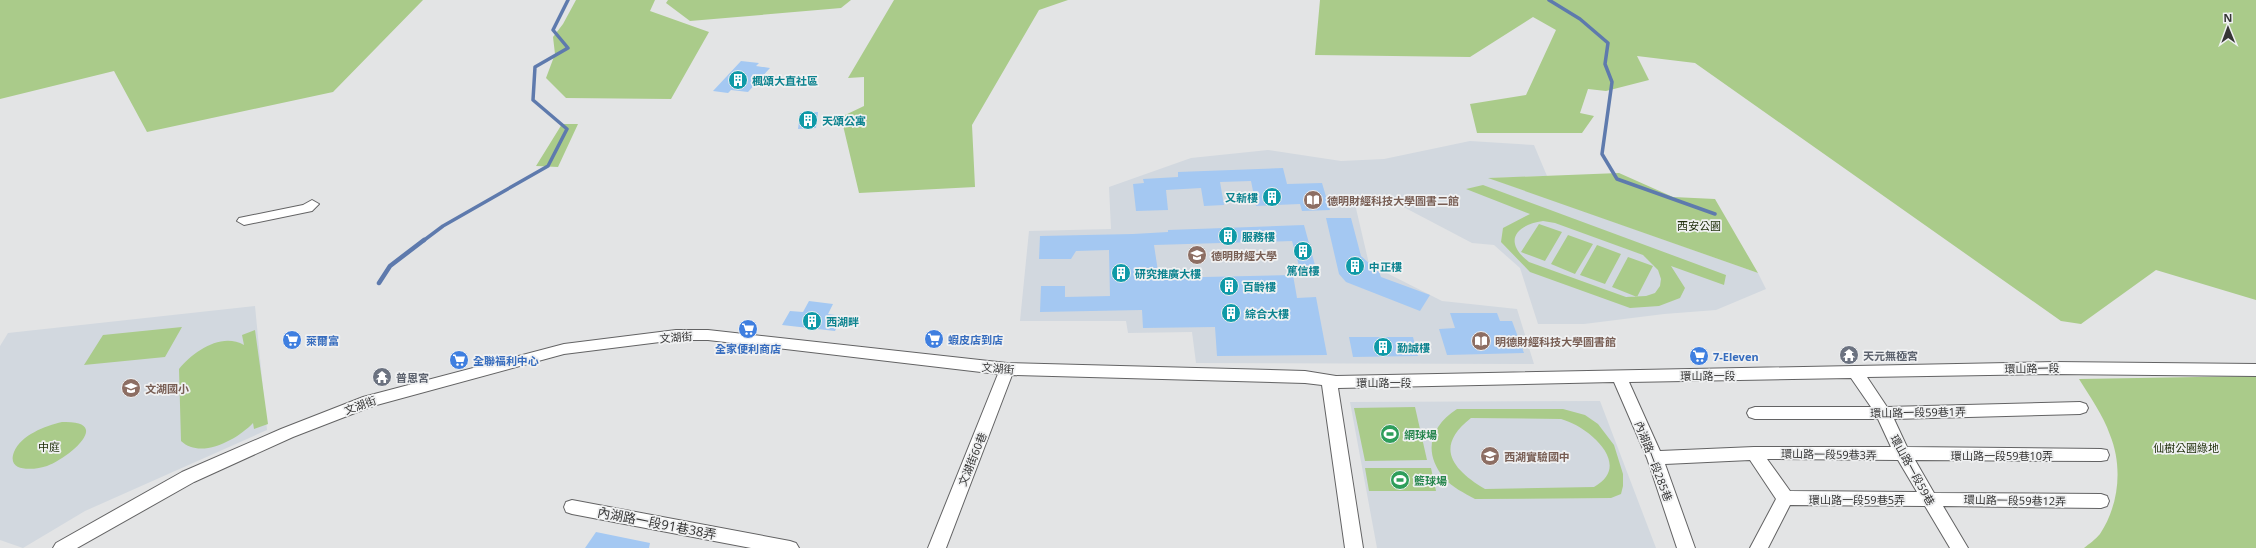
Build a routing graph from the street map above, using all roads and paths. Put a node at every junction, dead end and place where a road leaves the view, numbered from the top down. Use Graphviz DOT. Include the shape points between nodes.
graph roads {
  1 [pos="312,204"];
  2 [pos="244,220"];
  3 [pos="1007,369"];
  4 [pos="2256,370"];
  5 [pos="1855,371"];
  6 [pos="1618,375"];
  7 [pos="1329,382"];
  8 [pos="2080,408"];
  9 [pos="1755,413"];
  10 [pos="1883,413"];
  11 [pos="1754,453"];
  12 [pos="1903,455"];
  13 [pos="2102,455"];
  14 [pos="1655,458"];
  15 [pos="1786,498"];
  16 [pos="1929,499"];
  17 [pos="2101,501"];
  18 [pos="572,507"];
  19 [pos="62,548"];
  20 [pos="790,548"];
  21 [pos="937,548"];
  22 [pos="1354,548"];
  23 [pos="1686,548"];
  24 [pos="1759,548"];
  25 [pos="1959,548"];
  1 -- 2 [label="street" via="307,208"];
  3 -- 7 [label="street, 文湖街" via="1305,377"];
  3 -- 19 [label="street, 文湖街" via="708,335 676,335 564,349 369,401 286,433 188,477"];
  3 -- 21 [label="street, 文湖街60巷"];
  4 -- 5 [label="street, 環山路一段" via="2054,368"];
  5 -- 6 [label="street, 環山路一段" via="1752,375"];
  5 -- 10 [label="street, 環山路一段59巷"];
  6 -- 7 [label="street, 環山路一段"];
  6 -- 14 [label="street, 內湖路一段285巷"];
  7 -- 22 [label="street"];
  8 -- 10 [label="street, 環山路一段59巷1弄"];
  9 -- 10 [label="street, 環山路一段59巷1弄"];
  10 -- 12 [label="street, 環山路一段59巷"];
  11 -- 12 [label="street, 環山路一段59巷3弄"];
  11 -- 14 [label="street, 環山路一段59巷3弄"];
  11 -- 15 [label="street"];
  12 -- 13 [label="street, 環山路一段59巷10弄"];
  12 -- 16 [label="street, 環山路一段59巷"];
  14 -- 23 [label="street, 內湖路一段285巷"];
  15 -- 16 [label="street, 環山路一段59巷5弄"];
  15 -- 24 [label="street"];
  16 -- 17 [label="street, 環山路一段59巷12弄"];
  16 -- 25 [label="street, 環山路一段59巷"];
  18 -- 20 [label="street, 內湖路一段91巷38弄"];
}
